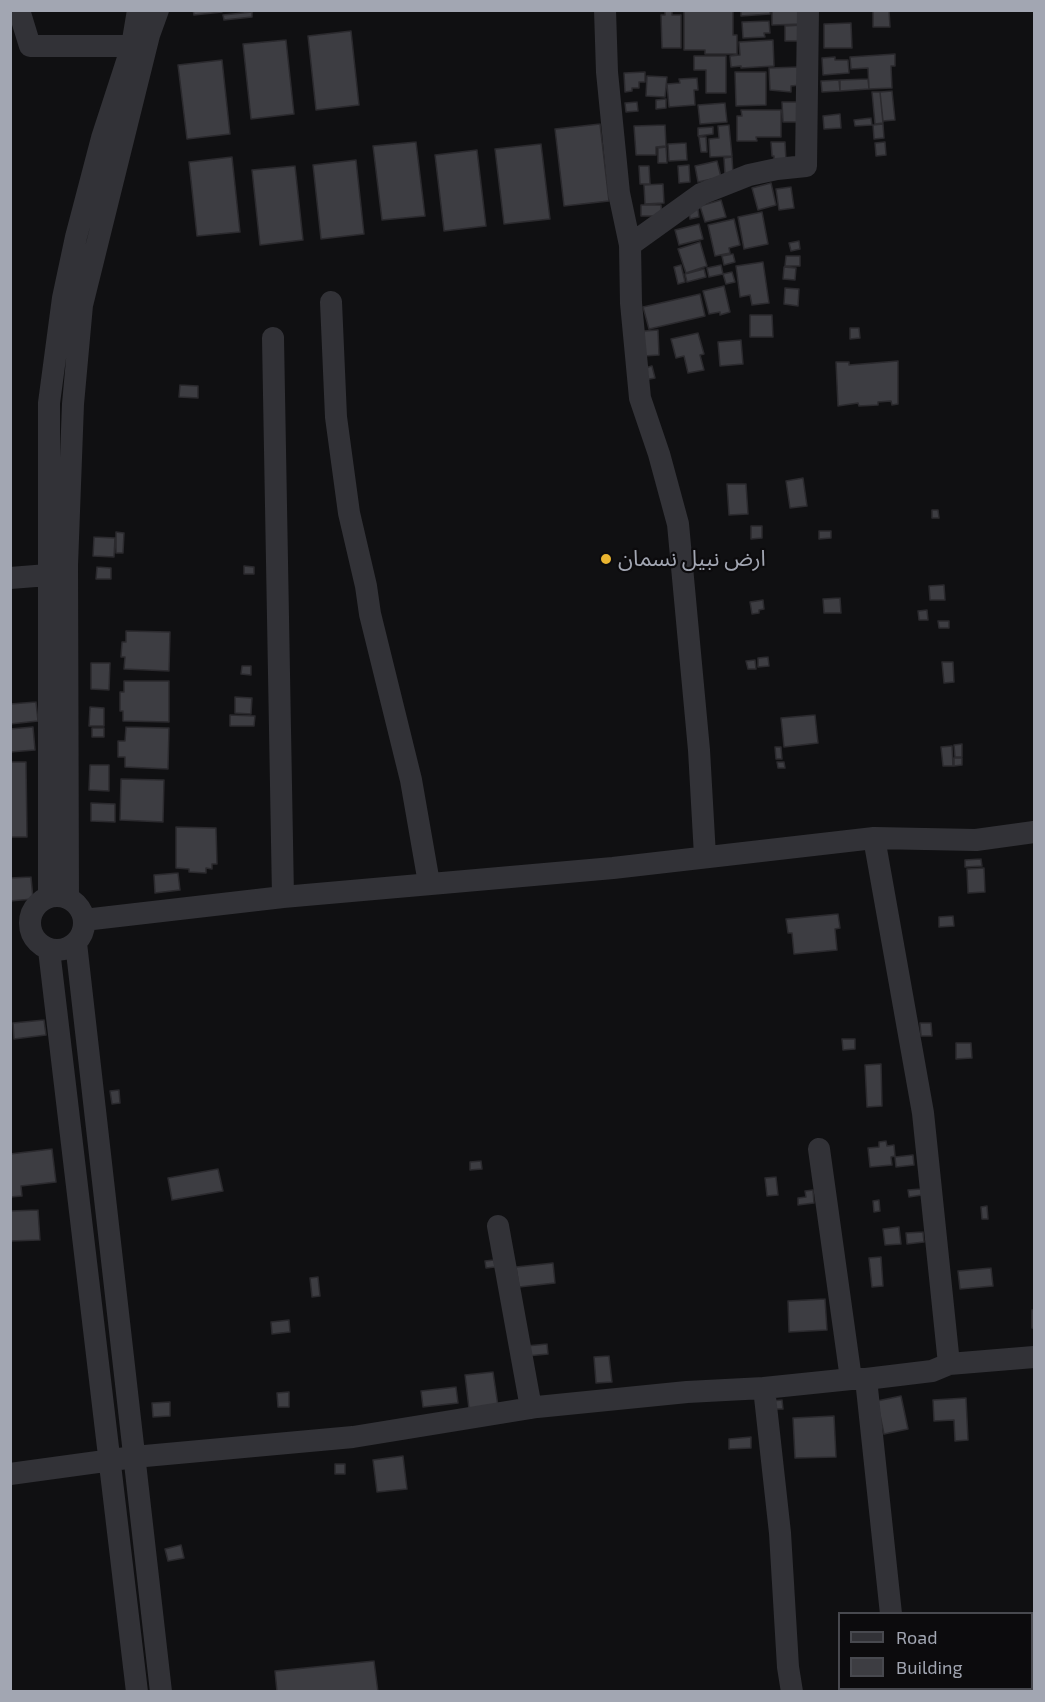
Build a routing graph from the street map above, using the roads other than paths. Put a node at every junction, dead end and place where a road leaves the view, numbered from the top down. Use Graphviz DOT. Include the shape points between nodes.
graph roads {
  1 [pos="19,10"];
  2 [pos="138,10"];
  3 [pos="158,10"];
  4 [pos="604,10"];
  5 [pos="808,10"];
  6 [pos="132,46"];
  7 [pos="630,245"];
  8 [pos="330,302"];
  9 [pos="273,338"];
  10 [pos="48,575"];
  11 [pos="10,578"];
  12 [pos="1035,832"];
  13 [pos="874,838"];
  14 [pos="705,856"];
  15 [pos="429,884"];
  16 [pos="58,897"];
  17 [pos="284,897"];
  18 [pos="84,920"];
  19 [pos="20,928"];
  20 [pos="76,943"];
  21 [pos="49,950"];
  22 [pos="819,1149"];
  23 [pos="498,1226"];
  24 [pos="1035,1357"];
  25 [pos="949,1364"];
  26 [pos="858,1378"];
  27 [pos="764,1388"];
  28 [pos="531,1408"];
  29 [pos="134,1457"];
  30 [pos="108,1461"];
  31 [pos="10,1474"];
  32 [pos="891,1612"];
  33 [pos="137,1692"];
  34 [pos="161,1692"];
  35 [pos="792,1692"];
  1 -- 6 [label="street" via="30,46"];
  2 -- 6 [label="street"];
  3 -- 16 [label="street" via="82,305 73,404"];
  4 -- 7 [label="street" via="619,194"];
  5 -- 7 [label="street" via="806,166 749,175 701,194"];
  6 -- 10 [label="street" via="99,149 63,298 49,403"];
  7 -- 14 [label="street" via="640,398 678,524"];
  8 -- 15 [label="street" via="336,417 349,513 369,614 411,780"];
  9 -- 17 [label="street"];
  10 -- 11 [label="street"];
  10 -- 16 [label="street"];
  12 -- 13 [label="street" via="976,840"];
  13 -- 14 [label="street"];
  13 -- 25 [label="street" via="923,1113"];
  14 -- 15 [label="street"];
  15 -- 17 [label="street"];
  16 -- 18 [label="street" via="75,903"];
  16 -- 19 [label="street" via="36,905"];
  17 -- 18 [label="street"];
  18 -- 20 [label="street"];
  19 -- 21 [label="street"];
  20 -- 21 [label="street" via="63,950"];
  20 -- 29 [label="street"];
  21 -- 30 [label="street"];
  22 -- 26 [label="street"];
  23 -- 28 [label="street"];
  24 -- 25 [label="street"];
  25 -- 26 [label="street" via="932,1371"];
  26 -- 27 [label="street"];
  26 -- 32 [label="street"];
  27 -- 28 [label="street"];
  27 -- 35 [label="street"];
  28 -- 29 [label="street" via="353,1437"];
  29 -- 30 [label="street"];
  29 -- 34 [label="street"];
  30 -- 31 [label="street"];
  30 -- 33 [label="street"];
}
